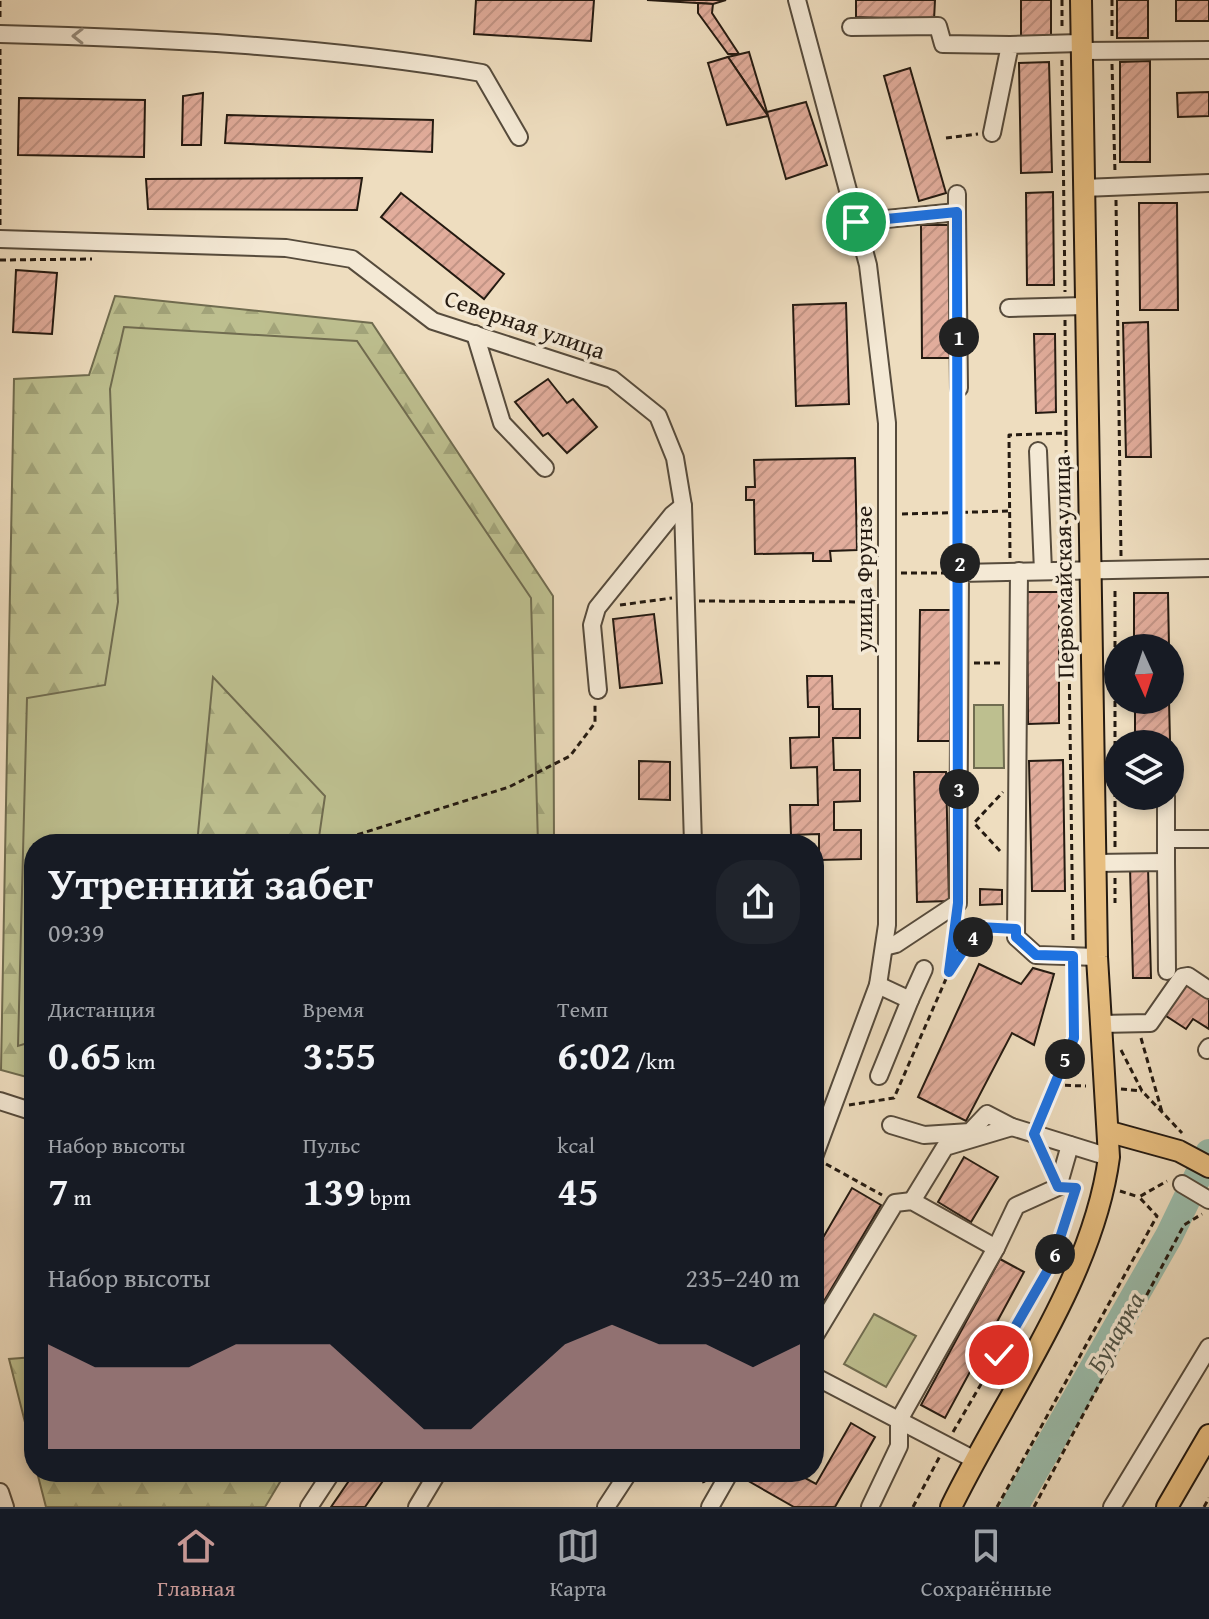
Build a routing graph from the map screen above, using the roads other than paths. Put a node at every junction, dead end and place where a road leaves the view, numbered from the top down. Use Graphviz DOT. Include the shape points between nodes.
graph roads {
  1 [pos="797,0"];
  2 [pos="1081,0"];
  3 [pos="851,27"];
  4 [pos="0,34"];
  5 [pos="1010,45"];
  6 [pos="1075,46"];
  7 [pos="1209,50"];
  8 [pos="992,133"];
  9 [pos="519,137"];
  10 [pos="1209,183"];
  11 [pos="1083,188"];
  12 [pos="957,194"];
  13 [pos="957,212"];
  14 [pos="856,222"];
  15 [pos="0,239"];
  16 [pos="1075,306"];
  17 [pos="1009,308"];
  18 [pos="475,334"];
  19 [pos="959,388"];
  20 [pos="1038,451"];
  21 [pos="545,468"];
  22 [pos="683,506"];
  23 [pos="1209,568"];
  24 [pos="1043,571"];
  25 [pos="1078,571"];
  26 [pos="1014,572"];
  27 [pos="598,690"];
  28 [pos="1166,810"];
  29 [pos="693,834"];
  30 [pos="1166,839"];
  31 [pos="1209,839"];
  32 [pos="1166,862"];
  33 [pos="1095,863"];
  34 [pos="884,947"];
  35 [pos="1097,957"];
  36 [pos="924,969"];
  37 [pos="1167,971"];
  38 [pos="878,985"];
  39 [pos="1209,990"];
  40 [pos="910,1000"];
  41 [pos="1100,1024"];
  42 [pos="879,1076"];
  43 [pos="0,1101"];
  44 [pos="24,1109"];
  45 [pos="891,1125"];
  46 [pos="1012,1127"];
  47 [pos="1110,1132"];
  48 [pos="824,1142"];
  49 [pos="1070,1145"];
  50 [pos="1109,1157"];
  51 [pos="1209,1167"];
  52 [pos="1182,1184"];
  53 [pos="1205,1197"];
  54 [pos="904,1202"];
  55 [pos="996,1248"];
  56 [pos="824,1322"];
  57 [pos="1209,1347"];
  58 [pos="824,1381"];
  59 [pos="899,1420"];
  60 [pos="1209,1435"];
  61 [pos="1203,1456"];
  62 [pos="975,1460"];
  63 [pos="325,1482"];
  64 [pos="432,1482"];
  65 [pos="622,1482"];
  66 [pos="725,1482"];
  67 [pos="0,1492"];
  68 [pos="5,1507"];
  69 [pos="309,1507"];
  70 [pos="417,1507"];
  71 [pos="606,1507"];
  72 [pos="712,1507"];
  73 [pos="870,1507"];
  74 [pos="951,1507"];
  75 [pos="1112,1507"];
  76 [pos="1167,1507"];
  1 -- 14 [label="street, улица Фрунзе"];
  2 -- 6 [label="main road, Первомайская улица"];
  3 -- 5 [label="street" via="938,26 943,44"];
  9 -- 4 [label="street, one-way" via="482,73 156,38"];
  5 -- 6 [label="street"];
  5 -- 8 [label="street"];
  6 -- 7 [label="street"];
  6 -- 11 [label="main road, Первомайская улица"];
  10 -- 11 [label="street"];
  11 -- 16 [label="main road, Первомайская улица"];
  12 -- 13 [label="street"];
  13 -- 14 [label="street"];
  13 -- 19 [label="street"];
  14 -- 34 [label="street, улица Фрунзе" via="868,265 887,423"];
  15 -- 18 [label="street, Северная улица" via="286,248 352,259 433,321"];
  16 -- 17 [label="street"];
  16 -- 25 [label="main road, Первомайская улица"];
  18 -- 21 [label="street" via="502,423"];
  18 -- 22 [label="street, Северная улица" via="612,379 658,416 675,458"];
  20 -- 24 [label="street"];
  22 -- 27 [label="street" via="597,608 592,625"];
  22 -- 29 [label="street, Северная улица"];
  23 -- 25 [label="street"];
  24 -- 25 [label="street"];
  24 -- 26 [label="street"];
  25 -- 33 [label="main road, Первомайская улица"];
  26 -- 34 [label="street" via="960,573 958,903"];
  26 -- 35 [label="street" via="1016,937 1036,955"];
  28 -- 30 [label="street"];
  30 -- 31 [label="street"];
  30 -- 32 [label="street"];
  32 -- 33 [label="street"];
  32 -- 37 [label="street"];
  33 -- 35 [label="main road, Первомайская улица"];
  34 -- 38 [label="street, улица Фрунзе"];
  35 -- 41 [label="main road, Первомайская улица"];
  36 -- 40 [label="street"];
  38 -- 40 [label="street"];
  38 -- 48 [label="street, улица Фрунзе"];
  39 -- 41 [label="street" via="1182,977 1150,1023"];
  40 -- 42 [label="street"];
  41 -- 47 [label="main road, Первомайская улица"];
  43 -- 44 [label="street"];
  45 -- 46 [label="street" via="924,1135 970,1132 987,1114"];
  46 -- 49 [label="street"];
  46 -- 54 [label="street" via="945,1147"];
  47 -- 50 [label="main road, Первомайская улица"];
  47 -- 51 [label="main road" via="1179,1151"];
  49 -- 50 [label="street"];
  49 -- 55 [label="street" via="1058,1187 1016,1206"];
  50 -- 62 [label="main road, Первомайская улица" via="1105,1186 1061,1305"];
  52 -- 53 [label="street"];
  54 -- 55 [label="street"];
  54 -- 56 [label="street"];
  55 -- 59 [label="street"];
  57 -- 75 [label="street"];
  58 -- 59 [label="street"];
  59 -- 62 [label="street"];
  59 -- 73 [label="street" via="899,1446"];
  60 -- 61 [label="main road"];
  61 -- 76 [label="main road"];
  62 -- 74 [label="main road"];
  63 -- 69 [label="street"];
  64 -- 70 [label="street"];
  65 -- 71 [label="street"];
  66 -- 72 [label="street"];
  67 -- 68 [label="street"];
}
